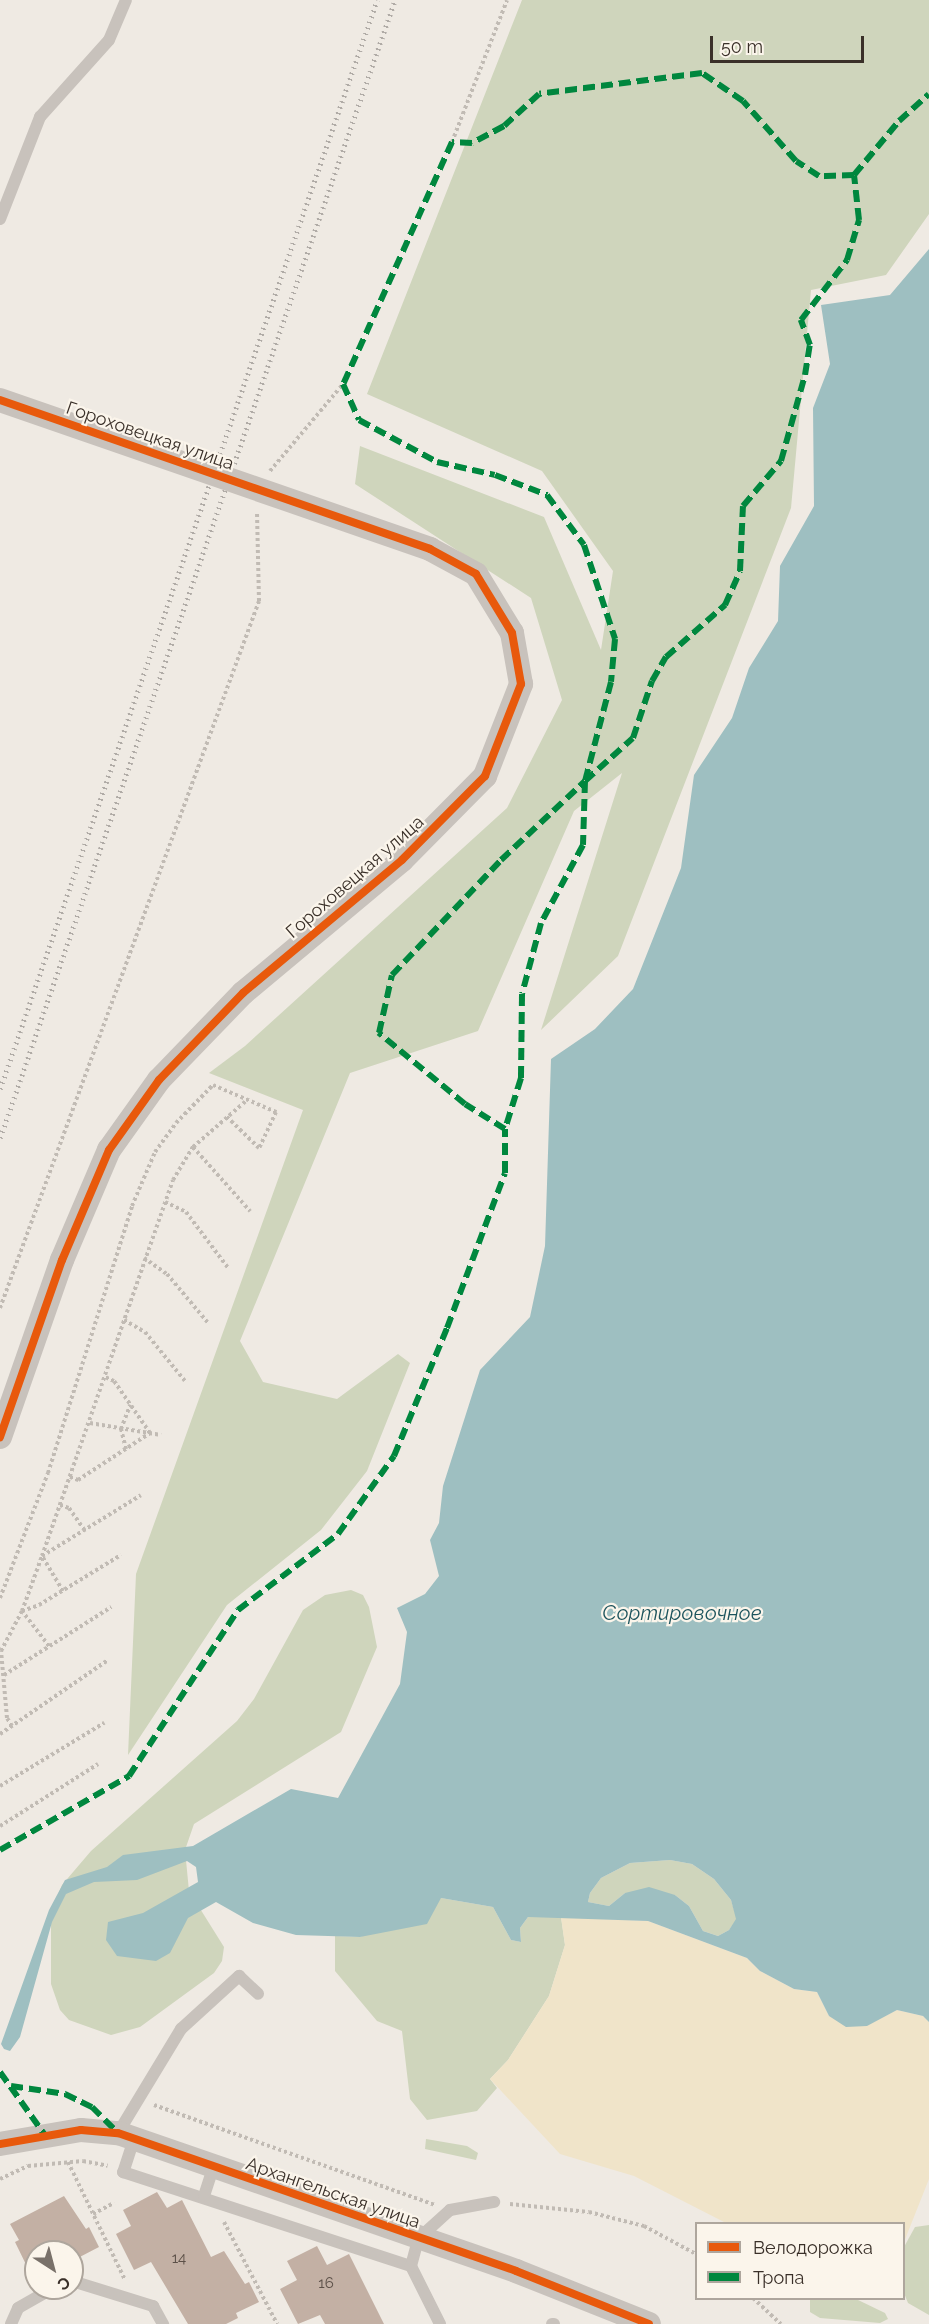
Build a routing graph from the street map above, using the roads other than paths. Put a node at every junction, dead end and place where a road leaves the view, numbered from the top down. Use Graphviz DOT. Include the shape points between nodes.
graph roads {
  1 [pos="126,0"];
  2 [pos="0,219"];
  3 [pos="1,404"];
  4 [pos="0,1437"];
  5 [pos="258,1994"];
  6 [pos="126,2136"];
  7 [pos="0,2144"];
  8 [pos="213,2168"];
  9 [pos="208,2198"];
  10 [pos="494,2202"];
  11 [pos="418,2239"];
  12 [pos="411,2266"];
  13 [pos="84,2285"];
  14 [pos="32,2300"];
  15 [pos="11,2324"];
  16 [pos="163,2324"];
  17 [pos="440,2324"];
  18 [pos="650,2324"];
  1 -- 2 [label="lane" via="109,40 40,117"];
  3 -- 4 [label="street, Гороховецкая улица, bridge" via="430,549 476,574 512,633 521,684 485,776 402,860 243,993 159,1080 109,1150 62,1260"];
  5 -- 6 [label="lane" via="239,1976 181,2029 136,2098"];
  6 -- 7 [label="street, Архангельская улица" via="81,2130"];
  6 -- 8 [label="street, Архангельская улица"];
  6 -- 9 [label="lane" via="123,2172"];
  8 -- 9 [label="lane"];
  8 -- 11 [label="street, Архангельская улица"];
  9 -- 12 [label="lane"];
  10 -- 11 [label="lane" via="450,2210"];
  11 -- 12 [label="lane"];
  11 -- 18 [label="street, Архангельская улица" via="516,2271"];
  12 -- 17 [label="lane"];
  13 -- 16 [label="lane" via="153,2306"];
  14 -- 15 [label="lane" via="18,2308"];
}
